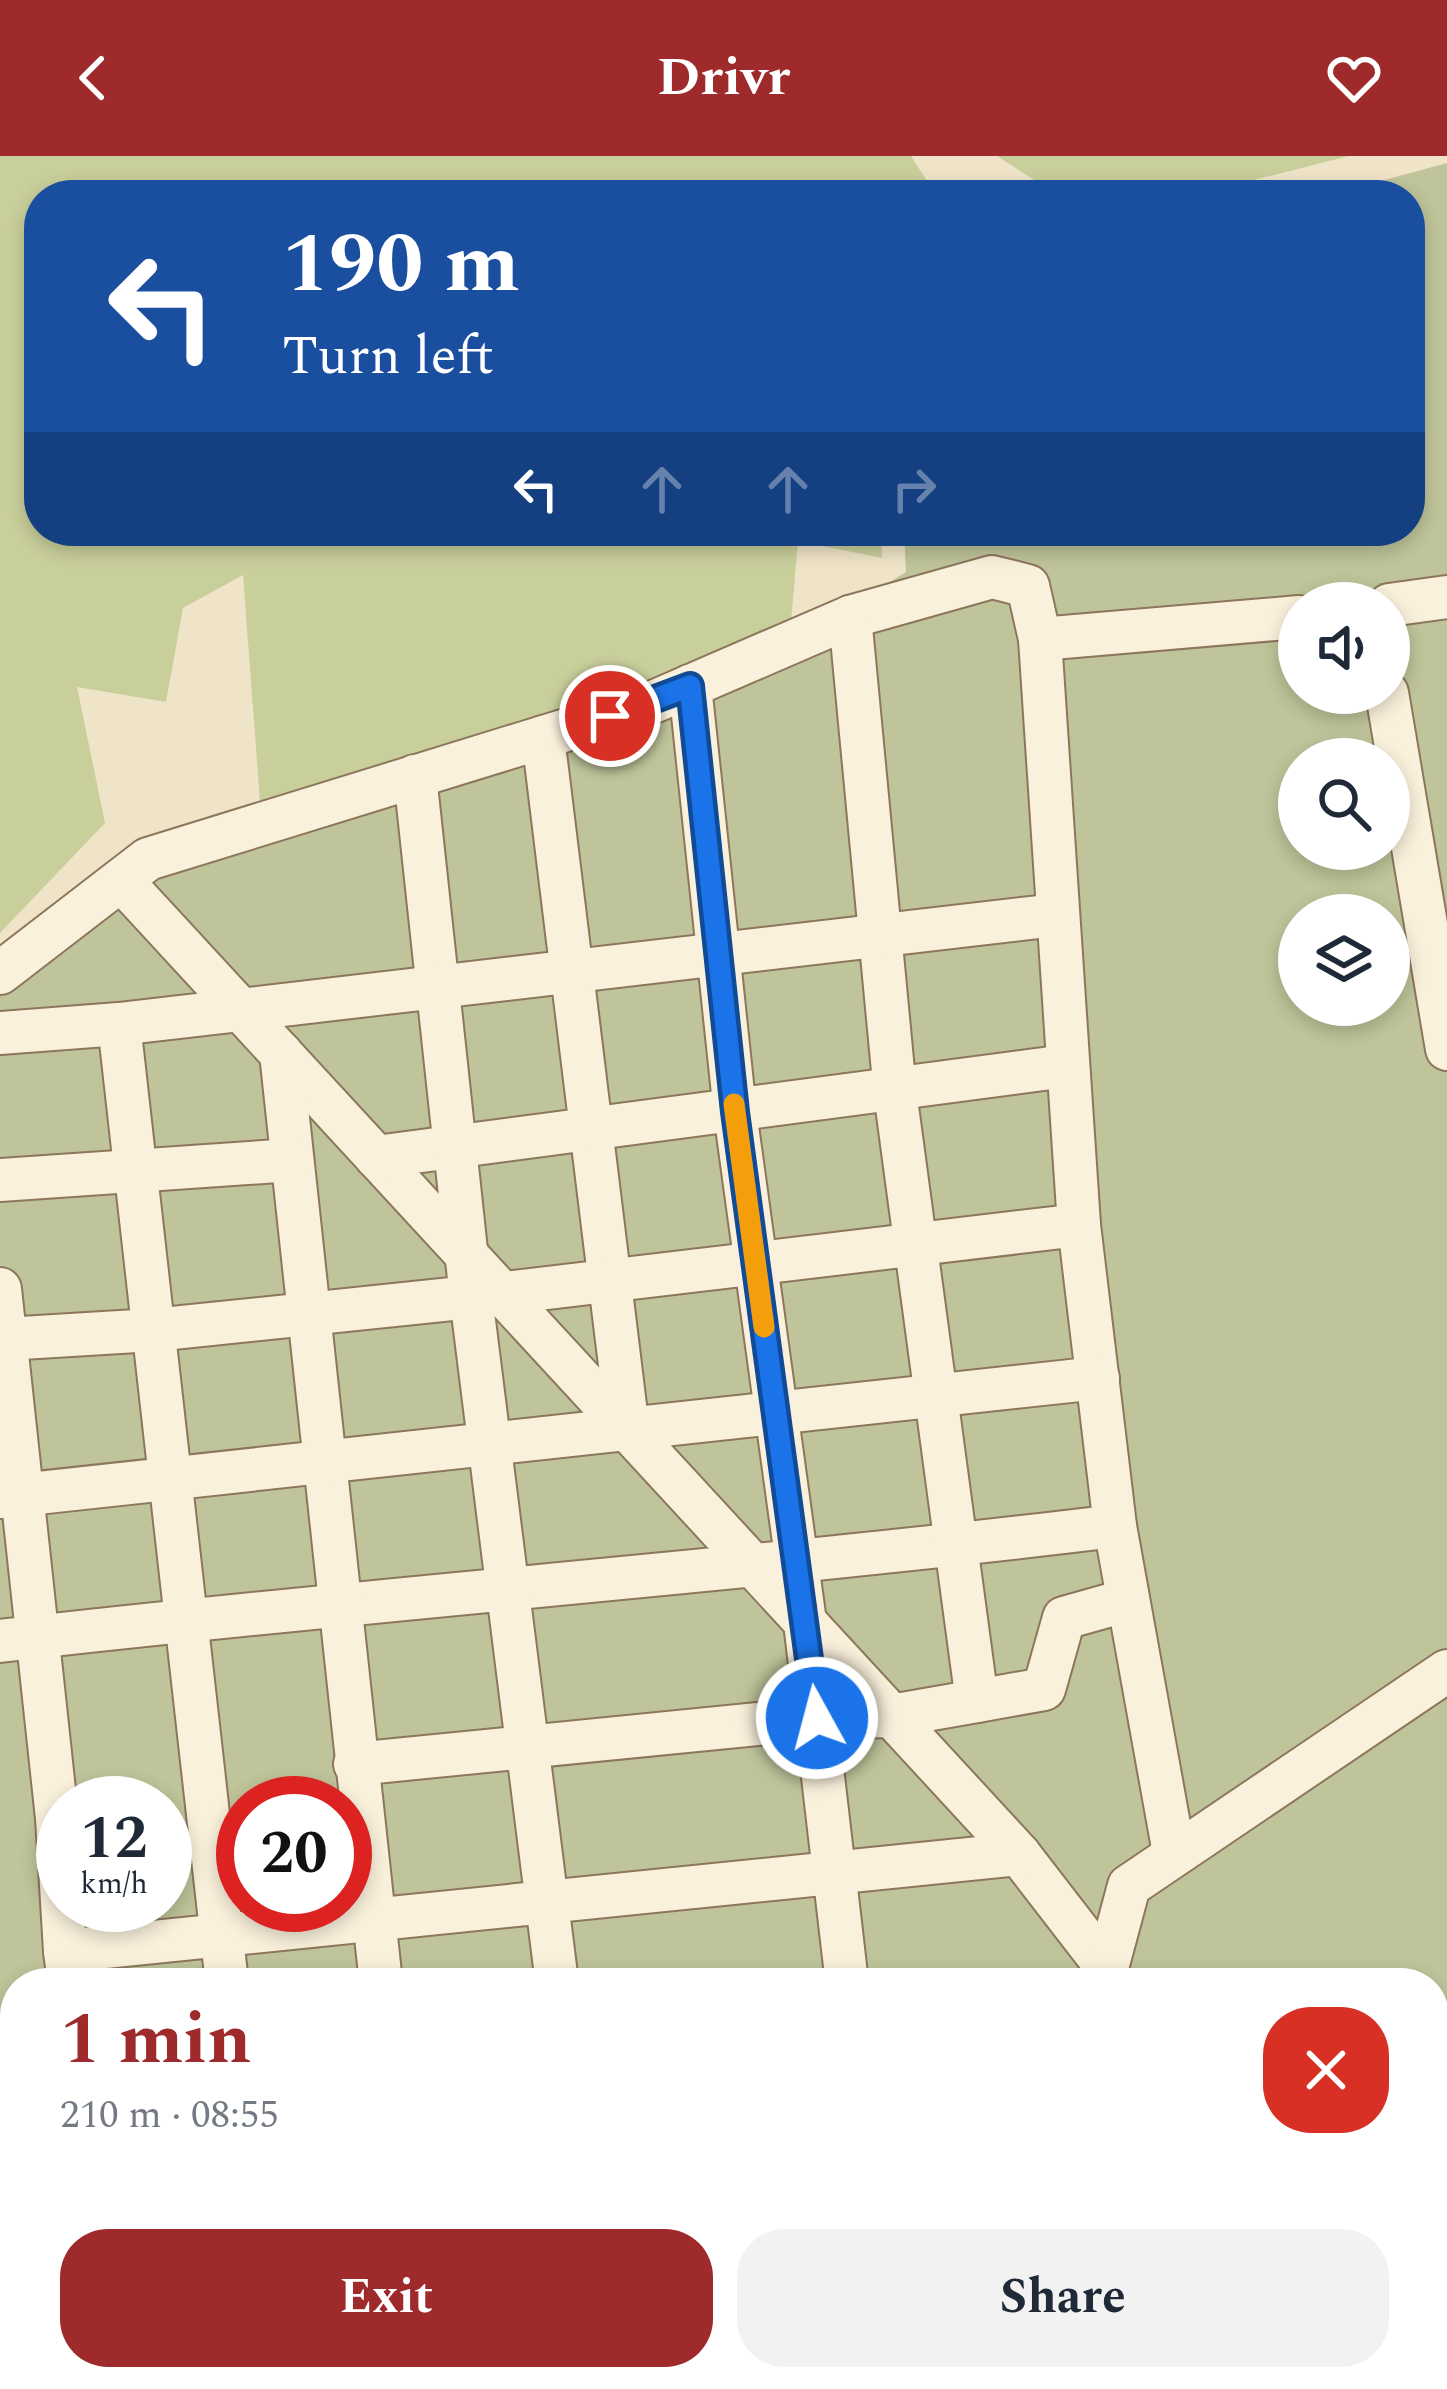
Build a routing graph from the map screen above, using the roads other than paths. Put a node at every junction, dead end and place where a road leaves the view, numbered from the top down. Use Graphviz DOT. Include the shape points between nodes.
graph roads {
  1 [pos="1447,597"];
  2 [pos="1410,602"];
  3 [pos="850,617"];
  4 [pos="1278,619"];
  5 [pos="1040,639"];
  6 [pos="690,686"];
  7 [pos="1391,714"];
  8 [pos="543,737"];
  9 [pos="415,776"];
  10 [pos="121,880"];
  11 [pos="1056,916"];
  12 [pos="880,935"];
  13 [pos="718,957"];
  14 [pos="0,973"];
  15 [pos="573,974"];
  16 [pos="439,991"];
  17 [pos="240,1009"];
  18 [pos="119,1024"];
  19 [pos="0,1033"];
  20 [pos="1447,1049"];
  21 [pos="280,1053"];
  22 [pos="1066,1066"];
  23 [pos="895,1092"];
  24 [pos="735,1112"];
  25 [pos="594,1130"];
  26 [pos="458,1146"];
  27 [pos="376,1156"];
  28 [pos="292,1160"];
  29 [pos="136,1173"];
  30 [pos="0,1180"];
  31 [pos="1079,1226"];
  32 [pos="915,1244"];
  33 [pos="754,1262"];
  34 [pos="613,1277"];
  35 [pos="479,1281"];
  36 [pos="0,1289"];
  37 [pos="308,1313"];
  38 [pos="153,1330"];
  39 [pos="4,1340"];
  40 [pos="1098,1378"];
  41 [pos="934,1396"];
  42 [pos="776,1413"];
  43 [pos="628,1430"];
  44 [pos="489,1442"];
  45 [pos="323,1460"];
  46 [pos="170,1480"];
  47 [pos="10,1496"];
  48 [pos="1115,1526"];
  49 [pos="954,1545"];
  50 [pos="776,1566"];
  51 [pos="507,1588"];
  52 [pos="1128,1600"];
  53 [pos="338,1605"];
  54 [pos="186,1619"];
  55 [pos="805,1622"];
  56 [pos="18,1639"];
  57 [pos="1447,1671"];
  58 [pos="977,1701"];
  59 [pos="891,1716"];
  60 [pos="817,1718"];
  61 [pos="527,1749"];
  62 [pos="356,1764"];
  63 [pos="357,1776"];
  64 [pos="1174,1853"];
  65 [pos="1018,1854"];
  66 [pos="835,1873"];
  67 [pos="546,1902"];
  68 [pos="372,1919"];
  69 [pos="372,1925"];
  70 [pos="250,1932"];
  71 [pos="222,1935"];
  72 [pos="67,1967"];
  73 [pos="225,1968"];
  74 [pos="379,1968"];
  75 [pos="555,1968"];
  76 [pos="845,1968"];
  77 [pos="1096,1968"];
  78 [pos="1103,1968"];
  1 -- 2 [label="lane"];
  3 -- 5 [label="lane" via="992,577 1028,586"];
  3 -- 6 [label="lane"];
  3 -- 12 [label="lane"];
  4 -- 5 [label="lane"];
  5 -- 11 [label="lane"];
  6 -- 8 [label="lane"];
  6 -- 13 [label="lane"];
  7 -- 20 [label="lane"];
  8 -- 9 [label="lane"];
  8 -- 15 [label="lane"];
  9 -- 10 [label="lane" via="148,859"];
  9 -- 16 [label="lane"];
  10 -- 14 [label="lane"];
  10 -- 17 [label="lane"];
  11 -- 12 [label="lane"];
  11 -- 22 [label="lane"];
  12 -- 13 [label="lane"];
  12 -- 23 [label="lane"];
  13 -- 15 [label="lane"];
  13 -- 24 [label="lane"];
  15 -- 16 [label="lane"];
  15 -- 25 [label="lane"];
  16 -- 17 [label="lane"];
  16 -- 26 [label="lane"];
  17 -- 18 [label="lane"];
  17 -- 21 [label="lane"];
  18 -- 19 [label="lane"];
  18 -- 29 [label="lane"];
  21 -- 27 [label="lane"];
  21 -- 28 [label="lane"];
  22 -- 23 [label="lane"];
  22 -- 31 [label="lane"];
  23 -- 24 [label="lane"];
  23 -- 32 [label="lane"];
  24 -- 25 [label="lane"];
  24 -- 33 [label="lane"];
  25 -- 26 [label="lane"];
  25 -- 34 [label="lane"];
  26 -- 27 [label="lane"];
  26 -- 35 [label="lane"];
  27 -- 35 [label="lane"];
  28 -- 29 [label="lane"];
  28 -- 37 [label="lane"];
  29 -- 30 [label="lane"];
  29 -- 38 [label="lane"];
  31 -- 32 [label="lane"];
  31 -- 40 [label="lane"];
  32 -- 33 [label="lane"];
  32 -- 41 [label="lane"];
  33 -- 34 [label="lane"];
  33 -- 42 [label="lane"];
  34 -- 35 [label="lane"];
  34 -- 43 [label="lane"];
  35 -- 37 [label="lane"];
  35 -- 43 [label="lane"];
  35 -- 44 [label="lane"];
  36 -- 39 [label="lane"];
  37 -- 38 [label="lane"];
  37 -- 45 [label="lane"];
  38 -- 39 [label="lane"];
  38 -- 46 [label="lane"];
  39 -- 47 [label="lane"];
  40 -- 41 [label="lane"];
  40 -- 48 [label="lane"];
  41 -- 42 [label="lane"];
  41 -- 49 [label="lane"];
  42 -- 43 [label="lane"];
  42 -- 50 [label="lane"];
  43 -- 44 [label="lane"];
  43 -- 50 [label="lane"];
  44 -- 45 [label="lane"];
  44 -- 51 [label="lane"];
  45 -- 46 [label="lane"];
  45 -- 53 [label="lane"];
  46 -- 47 [label="lane"];
  46 -- 54 [label="lane"];
  47 -- 56 [label="lane"];
  48 -- 49 [label="lane"];
  48 -- 52 [label="lane"];
  49 -- 50 [label="lane"];
  49 -- 58 [label="lane"];
  50 -- 51 [label="lane"];
  50 -- 55 [label="lane"];
  51 -- 53 [label="lane"];
  51 -- 61 [label="lane"];
  52 -- 58 [label="lane" via="1064,1618 1044,1689"];
  52 -- 64 [label="lane"];
  53 -- 54 [label="lane"];
  53 -- 62 [label="lane"];
  54 -- 56 [label="lane"];
  54 -- 71 [label="lane"];
  55 -- 59 [label="lane"];
  55 -- 60 [label="lane"];
  56 -- 72 [label="lane"];
  57 -- 64 [label="lane"];
  58 -- 59 [label="lane"];
  59 -- 60 [label="lane"];
  59 -- 65 [label="lane"];
  60 -- 61 [label="lane"];
  60 -- 66 [label="lane"];
  61 -- 62 [label="lane"];
  61 -- 67 [label="lane"];
  62 -- 63 [label="lane"];
  64 -- 78 [label="lane" via="1129,1886"];
  65 -- 66 [label="lane"];
  65 -- 77 [label="lane"];
  66 -- 67 [label="lane"];
  66 -- 76 [label="lane"];
  67 -- 68 [label="lane"];
  67 -- 75 [label="lane"];
  69 -- 74 [label="lane"];
  70 -- 71 [label="lane"];
  71 -- 72 [label="lane"];
  71 -- 73 [label="lane"];
}
